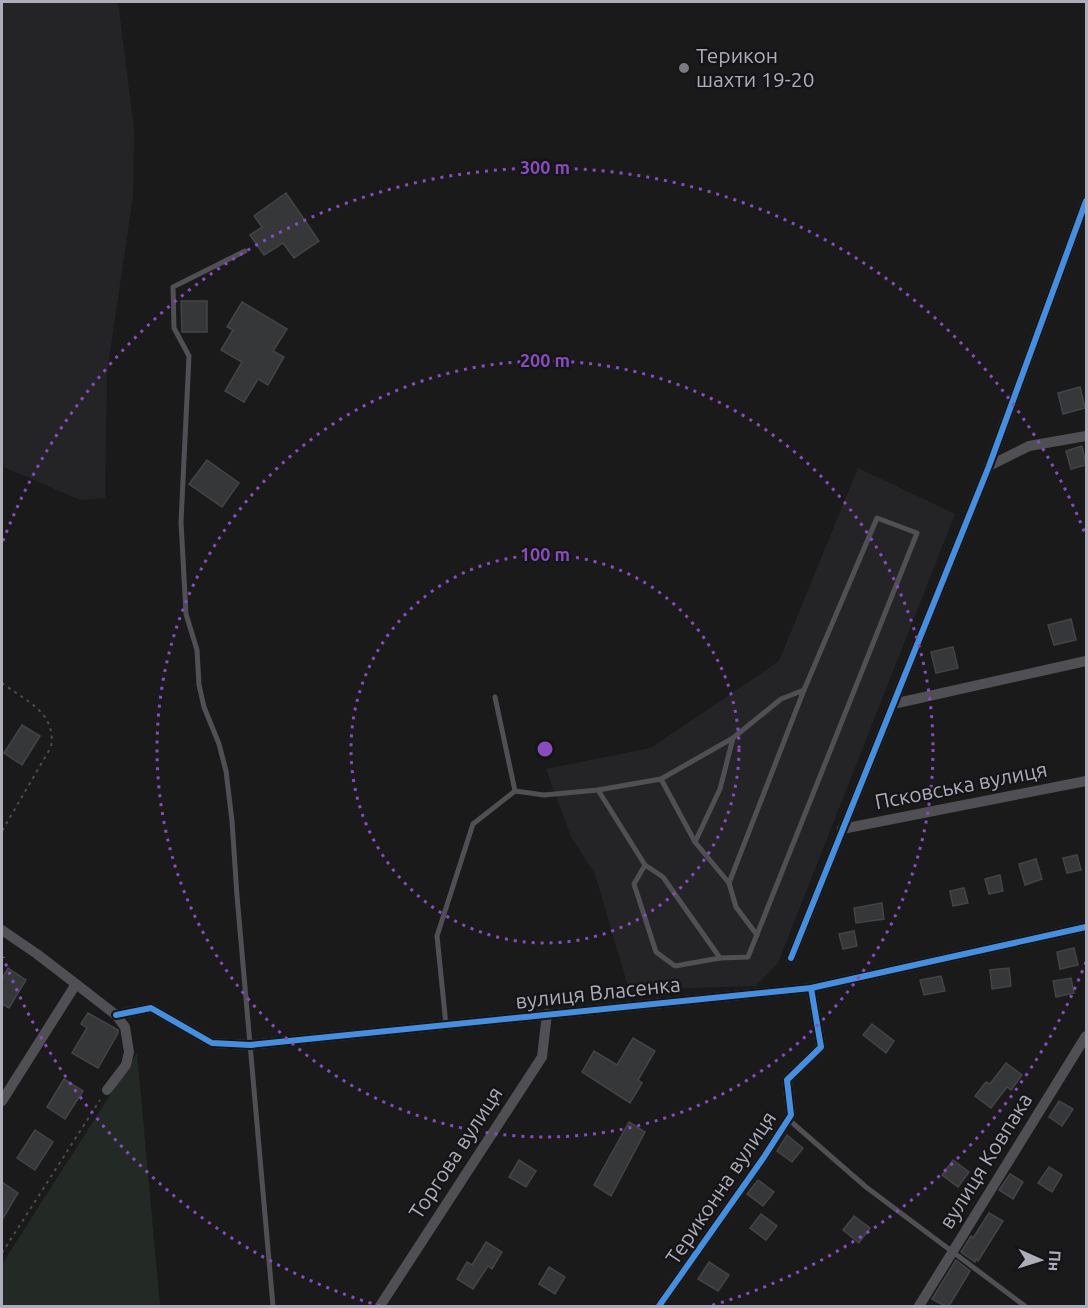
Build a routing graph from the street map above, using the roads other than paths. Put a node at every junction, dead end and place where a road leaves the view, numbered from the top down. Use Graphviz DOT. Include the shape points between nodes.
graph roads {
  1 [pos="1086,201"];
  2 [pos="245,251"];
  3 [pos="1086,436"];
  4 [pos="989,466"];
  5 [pos="1086,661"];
  6 [pos="804,690"];
  7 [pos="495,697"];
  8 [pos="893,704"];
  9 [pos="733,738"];
  10 [pos="662,779"];
  11 [pos="1086,781"];
  12 [pos="598,790"];
  13 [pos="514,791"];
  14 [pos="843,829"];
  15 [pos="695,842"];
  16 [pos="645,865"];
  17 [pos="729,882"];
  18 [pos="1086,927"];
  19 [pos="2,930"];
  20 [pos="757,935"];
  21 [pos="720,958"];
  22 [pos="791,958"];
  23 [pos="76,984"];
  24 [pos="811,988"];
  25 [pos="548,1014"];
  26 [pos="116,1015"];
  27 [pos="446,1025"];
  28 [pos="1086,1036"];
  29 [pos="250,1045"];
  30 [pos="107,1090"];
  31 [pos="2,1101"];
  32 [pos="788,1119"];
  33 [pos="953,1251"];
  34 [pos="273,1306"];
  35 [pos="380,1306"];
  36 [pos="659,1306"];
  37 [pos="918,1306"];
  38 [pos="1025,1306"];
  1 -- 4 [label="street"];
  2 -- 29 [label="lane" via="173,287 174,328 189,356 181,522 186,614 197,650 204,707 226,771"];
  3 -- 4 [label="street" via="1029,446"];
  4 -- 8 [label="street"];
  5 -- 8 [label="street"];
  6 -- 9 [label="lane" via="781,699"];
  6 -- 17 [label="lane"];
  6 -- 20 [label="lane" via="877,518 917,533"];
  7 -- 13 [label="lane"];
  8 -- 14 [label="street"];
  9 -- 10 [label="lane"];
  9 -- 15 [label="lane" via="720,789"];
  10 -- 12 [label="lane"];
  10 -- 15 [label="lane"];
  11 -- 14 [label="street, Псковська вулиця"];
  12 -- 13 [label="lane" via="544,795"];
  12 -- 16 [label="lane"];
  13 -- 27 [label="lane" via="473,824 437,936"];
  14 -- 22 [label="street"];
  15 -- 17 [label="lane"];
  16 -- 21 [label="lane" via="663,877"];
  16 -- 21 [label="lane" via="634,884 656,952 675,966"];
  17 -- 20 [label="lane" via="736,907"];
  18 -- 24 [label="street, вулиця Власенка"];
  19 -- 23 [label="street"];
  20 -- 21 [label="lane" via="748,957"];
  23 -- 26 [label="street"];
  23 -- 31 [label="street"];
  24 -- 25 [label="street, вулиця Власенка"];
  24 -- 32 [label="street, Териконна вулиця" via="821,1047 787,1080 791,1115"];
  25 -- 27 [label="street, вулиця Власенка"];
  25 -- 35 [label="street, Торгова вулиця" via="542,1057"];
  26 -- 29 [label="street, вулиця Власенка" via="151,1008 212,1043"];
  26 -- 30 [label="street" via="125,1027 129,1052 126,1065"];
  27 -- 29 [label="street, вулиця Власенка"];
  28 -- 33 [label="street, вулиця Ковпака"];
  29 -- 34 [label="lane"];
  32 -- 33 [label="lane" via="866,1187"];
  32 -- 36 [label="street, Териконна вулиця"];
  33 -- 37 [label="street, вулиця Ковпака"];
  33 -- 38 [label="lane"];
}
